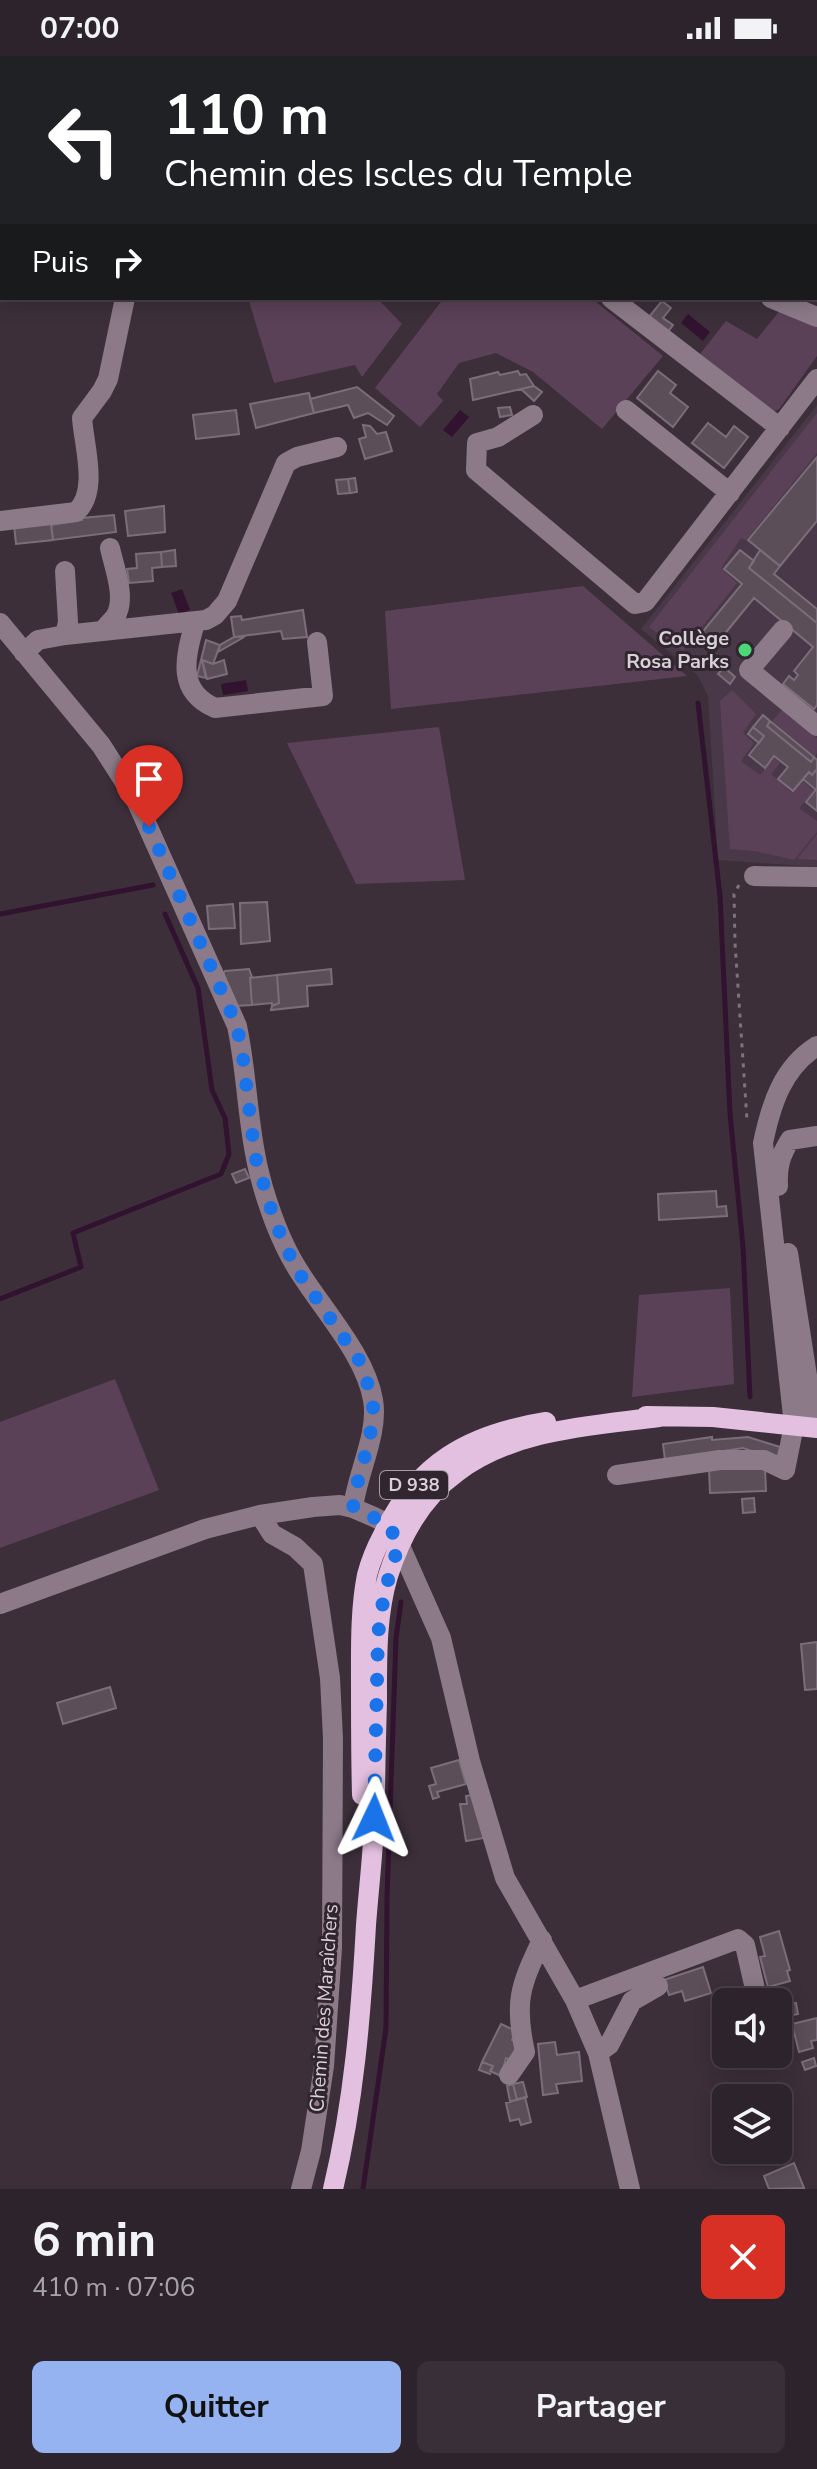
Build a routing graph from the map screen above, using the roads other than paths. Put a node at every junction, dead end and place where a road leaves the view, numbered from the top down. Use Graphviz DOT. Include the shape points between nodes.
graph roads {
  1 [pos="125,300"];
  2 [pos="614,300"];
  3 [pos="776,300"];
  4 [pos="817,317"];
  5 [pos="817,379"];
  6 [pos="626,410"];
  7 [pos="533,415"];
  8 [pos="780,428"];
  9 [pos="337,447"];
  10 [pos="730,493"];
  11 [pos="0,521"];
  12 [pos="110,548"];
  13 [pos="65,571"];
  14 [pos="195,622"];
  15 [pos="0,623"];
  16 [pos="783,630"];
  17 [pos="103,631"];
  18 [pos="65,635"];
  19 [pos="317,642"];
  20 [pos="24,653"];
  21 [pos="817,726"];
  22 [pos="754,876"];
  23 [pos="817,877"];
  24 [pos="817,1046"];
  25 [pos="817,1136"];
  26 [pos="659,1417"];
  27 [pos="809,1427"];
  28 [pos="617,1475"];
  29 [pos="353,1508"];
  30 [pos="421,1508"];
  31 [pos="260,1515"];
  32 [pos="388,1524"];
  33 [pos="399,1545"];
  34 [pos="0,1604"];
  35 [pos="368,1904"];
  36 [pos="542,1940"];
  37 [pos="658,1986"];
  38 [pos="755,1988"];
  39 [pos="575,2000"];
  40 [pos="598,2053"];
  41 [pos="509,2075"];
  42 [pos="301,2189"];
  43 [pos="333,2189"];
  44 [pos="630,2189"];
  1 -- 11 [label="street" via="108,379 82,418 90,488 84,505 76,512"];
  2 -- 8 [label="street"];
  3 -- 4 [label="street"];
  5 -- 8 [label="street"];
  6 -- 10 [label="street"];
  7 -- 10 [label="street" via="498,437 477,443 476,470 635,604 645,602"];
  8 -- 10 [label="street"];
  9 -- 14 [label="street" via="286,463 227,601 215,615"];
  12 -- 17 [label="street" via="121,603"];
  13 -- 18 [label="street"];
  14 -- 17 [label="street"];
  14 -- 19 [label="street" via="186,669 191,692 215,708 323,696"];
  15 -- 20 [label="street"];
  16 -- 21 [label="street" via="749,670"];
  17 -- 18 [label="street"];
  18 -- 20 [label="street" via="38,640"];
  20 -- 29 [label="street" via="101,745 135,798 237,1026 255,1156 275,1222 296,1269 359,1360 373,1399"];
  22 -- 23 [label="street"];
  24 -- 27 [label="street" via="784,1077 763,1143"];
  25 -- 27 [label="street" via="790,1140 777,1168"];
  26 -- 27 [label="main road, D 938"];
  26 -- 30 [label="main road, D 938" via="544,1434 495,1450 456,1472"];
  26 -- 32 [label="main road, D 938" via="585,1418 493,1434 441,1460 401,1499"];
  27 -- 28 [label="street" via="785,1470 764,1460 720,1460"];
  29 -- 31 [label="street" via="327,1505"];
  29 -- 32 [label="street"];
  30 -- 32 [label="street"];
  30 -- 33 [label="main road, D 938"];
  31 -- 34 [label="street" via="205,1529"];
  31 -- 42 [label="street, Chemin des Maraîchers" via="272,1534 313,1564 331,1693 332,1948 324,2066"];
  32 -- 33 [label="street"];
  32 -- 35 [label="main road, D 938" via="367,1576 361,1652"];
  33 -- 35 [label="main road, D 938" via="381,1607"];
  33 -- 36 [label="street" via="441,1638 505,1878"];
  35 -- 43 [label="main road, D 938" via="355,2070"];
  36 -- 39 [label="street"];
  36 -- 41 [label="street" via="521,1990 518,2012 525,2052"];
  37 -- 40 [label="street" via="632,2001 609,2045"];
  38 -- 39 [label="street" via="745,1945 738,1939"];
  39 -- 40 [label="street"];
  40 -- 44 [label="street"];
}
